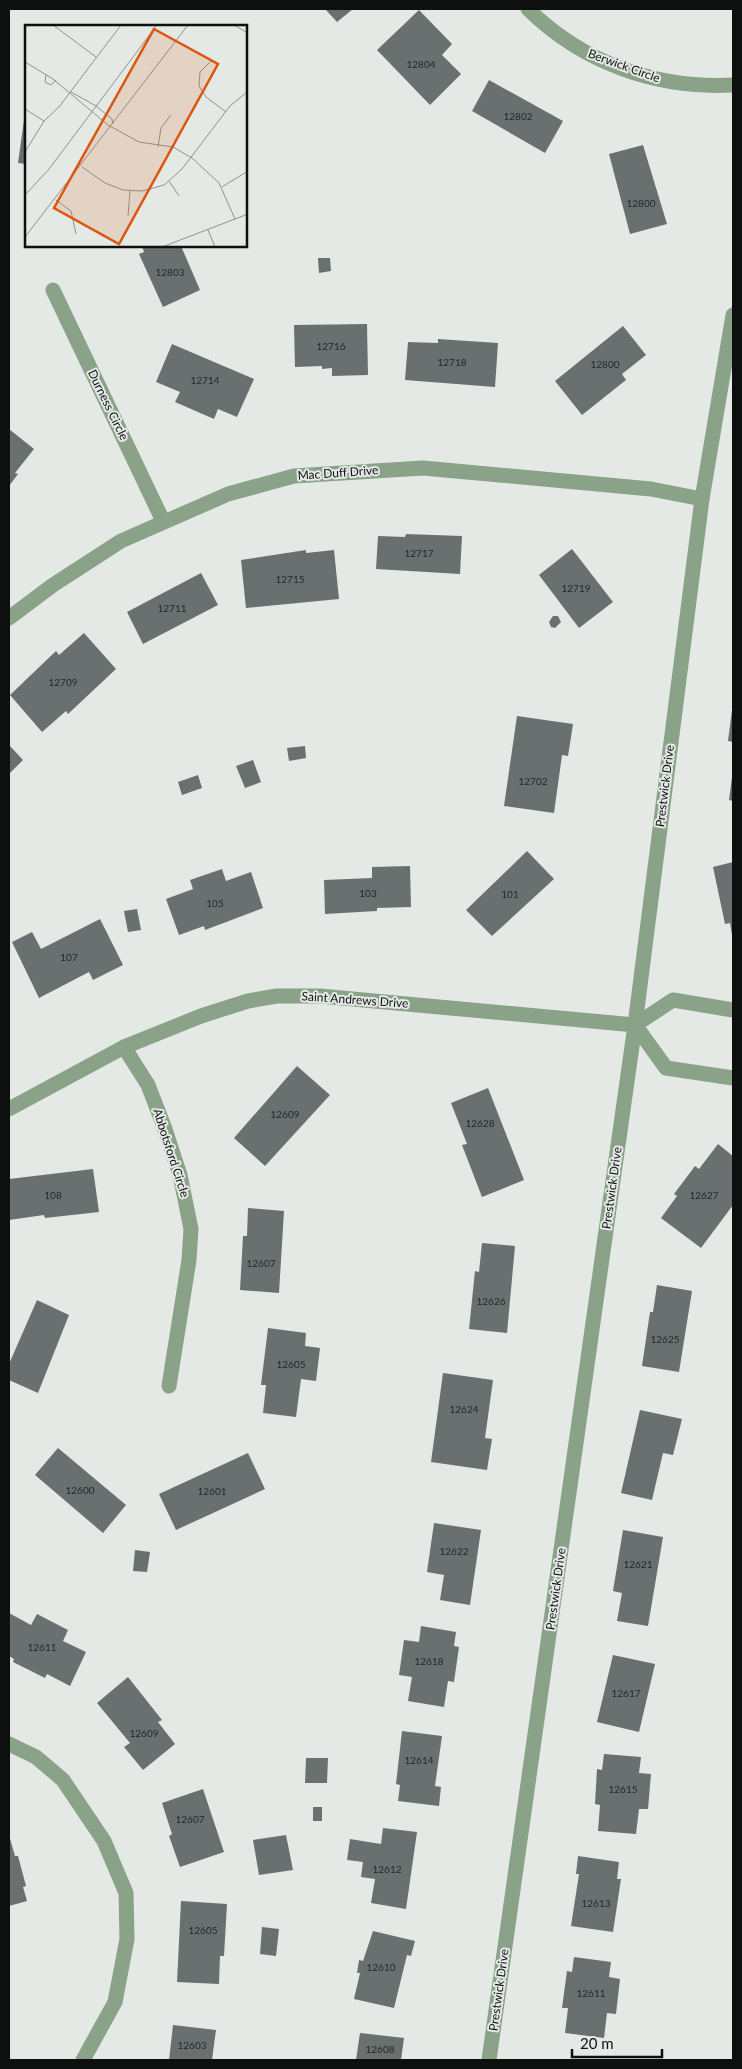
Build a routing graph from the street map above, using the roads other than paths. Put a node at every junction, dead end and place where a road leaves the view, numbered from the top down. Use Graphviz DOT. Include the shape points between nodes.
graph roads {
  1 [pos="528,9"];
  2 [pos="733,85"];
  3 [pos="53,290"];
  4 [pos="733,316"];
  5 [pos="702,499"];
  6 [pos="163,521"];
  7 [pos="9,618"];
  8 [pos="733,1010"];
  9 [pos="635,1025"];
  10 [pos="124,1047"];
  11 [pos="733,1078"];
  12 [pos="9,1109"];
  13 [pos="169,1386"];
  14 [pos="9,1744"];
  15 [pos="83,2060"];
  16 [pos="489,2060"];
  1 -- 2 [label="street, Berwick Circle" via="549,29 583,52 617,66 680,84"];
  3 -- 6 [label="street, Durness Circle"];
  4 -- 5 [label="street, Prestwick Drive"];
  5 -- 6 [label="street, Mac Duff Drive" via="651,489 423,468 294,476 228,494"];
  5 -- 9 [label="street, Prestwick Drive"];
  6 -- 7 [label="street, Mac Duff Drive" via="121,541"];
  8 -- 9 [label="street" via="673,1000"];
  9 -- 10 [label="street, Saint Andrews Drive" via="320,996 277,996 248,1001 201,1016"];
  9 -- 11 [label="street" via="666,1068"];
  9 -- 16 [label="street, Prestwick Drive"];
  10 -- 12 [label="street, Saint Andrews Drive"];
  10 -- 13 [label="street, Abbotsford Circle" via="155,1102 180,1175 191,1229"];
  14 -- 15 [label="street" via="36,1757 64,1780 104,1841 126,1893 127,1939 115,2002"];
}
